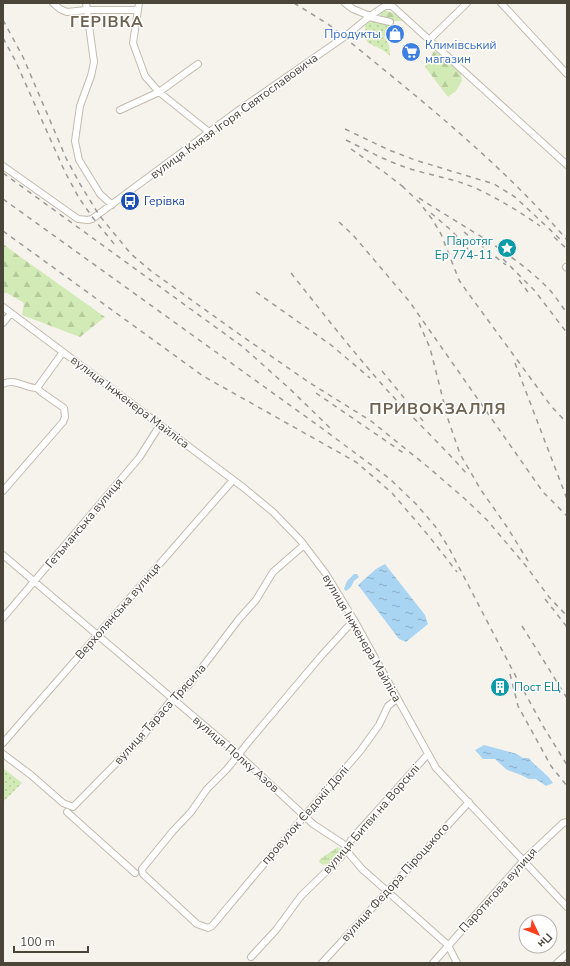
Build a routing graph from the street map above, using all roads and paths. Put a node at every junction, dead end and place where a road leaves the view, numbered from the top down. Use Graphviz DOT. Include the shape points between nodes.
graph roads {
  1 [pos="53,3"];
  2 [pos="139,3"];
  3 [pos="345,3"];
  4 [pos="467,3"];
  5 [pos="501,3"];
  6 [pos="386,4"];
  7 [pos="86,6"];
  8 [pos="138,10"];
  9 [pos="370,16"];
  10 [pos="390,22"];
  11 [pos="429,40"];
  12 [pos="198,64"];
  13 [pos="567,74"];
  14 [pos="159,92"];
  15 [pos="120,110"];
  16 [pos="209,132"];
  17 [pos="567,165"];
  18 [pos="3,166"];
  19 [pos="112,206"];
  20 [pos="3,307"];
  21 [pos="11,313"];
  22 [pos="3,324"];
  23 [pos="63,352"];
  24 [pos="3,384"];
  25 [pos="37,388"];
  26 [pos="160,425"];
  27 [pos="233,480"];
  28 [pos="3,491"];
  29 [pos="304,545"];
  30 [pos="3,555"];
  31 [pos="34,581"];
  32 [pos="3,618"];
  33 [pos="354,620"];
  34 [pos="97,636"];
  35 [pos="172,699"];
  36 [pos="397,699"];
  37 [pos="3,743"];
  38 [pos="3,754"];
  39 [pos="238,754"];
  40 [pos="428,754"];
  41 [pos="468,802"];
  42 [pos="67,812"];
  43 [pos="305,816"];
  44 [pos="567,822"];
  45 [pos="346,850"];
  46 [pos="524,860"];
  47 [pos="135,873"];
  48 [pos="388,891"];
  49 [pos="567,907"];
  50 [pos="448,945"];
  51 [pos="567,954"];
  52 [pos="251,957"];
  53 [pos="322,963"];
  54 [pos="433,963"];
  55 [pos="456,963"];
  56 [pos="557,963"];
  1 -- 7 [label="street" via="68,12"];
  2 -- 8 [label="street"];
  3 -- 9 [label="street"];
  4 -- 11 [label="street"];
  5 -- 13 [label="street"];
  6 -- 9 [label="street, вулиця Князя Ігоря Святославовича"];
  6 -- 11 [label="street, вулиця Князя Ігоря Святославовича" via="392,6"];
  7 -- 8 [label="street"];
  7 -- 19 [label="street" via="94,62 80,106 75,141 79,160 100,194"];
  8 -- 14 [label="street" via="132,43 145,76"];
  9 -- 10 [label="street"];
  9 -- 16 [label="street, вулиця Князя Ігоря Святославовича"];
  11 -- 17 [label="street, вулиця Князя Ігоря Святославовича"];
  12 -- 14 [label="street"];
  14 -- 15 [label="street"];
  14 -- 16 [label="street"];
  16 -- 19 [label="street, вулиця Князя Ігоря Святославовича"];
  18 -- 19 [label="street, вулиця Князя Ігоря Святославовича" via="78,220 88,220"];
  20 -- 21 [label="street, вулиця Інженера Майліса"];
  21 -- 22 [label="street"];
  21 -- 23 [label="street, вулиця Інженера Майліса"];
  23 -- 25 [label="street"];
  23 -- 26 [label="street, вулиця Інженера Майліса"];
  24 -- 25 [label="street" via="13,382"];
  25 -- 28 [label="street" via="64,408 66,417"];
  26 -- 27 [label="street, вулиця Інженера Майліса"];
  26 -- 31 [label="street, Гетьманська вулиця" via="139,458"];
  27 -- 29 [label="street, вулиця Інженера Майліса" via="273,512"];
  27 -- 34 [label="street, Верхолянська вулиця"];
  29 -- 33 [label="street, вулиця Інженера Майліса" via="326,574"];
  29 -- 35 [label="street, вулиця Тараса Трясила" via="273,572 256,600 198,674"];
  30 -- 31 [label="street, вулиця Полку Азов"];
  31 -- 32 [label="street, Гетьманська вулиця"];
  31 -- 34 [label="street, вулиця Полку Азов"];
  33 -- 36 [label="street, вулиця Інженера Майліса"];
  33 -- 39 [label="street"];
  34 -- 35 [label="street, вулиця Полку Азов"];
  34 -- 37 [label="street, Верхолянська вулиця"];
  35 -- 38 [label="street, вулиця Тараса Трясила" via="143,736 73,806 63,803 32,775"];
  35 -- 39 [label="street, вулиця Полку Азов"];
  36 -- 40 [label="street, вулиця Інженера Майліса"];
  36 -- 43 [label="street, провулок Євдокії Долі" via="388,706 379,726 361,750"];
  39 -- 43 [label="street, вулиця Полку Азов"];
  39 -- 43 [label="street, провулок Євдокії Долі" via="142,869 149,880 198,924 208,928"];
  40 -- 41 [label="street, вулиця Інженера Майліса" via="436,768"];
  40 -- 45 [label="street, вулиця Битви на Ворсклі"];
  41 -- 46 [label="street, вулиця Інженера Майліса"];
  41 -- 48 [label="street, вулиця Федора Піроцького"];
  42 -- 47 [label="street"];
  43 -- 45 [label="street, вулиця Полку Азов" via="344,845"];
  44 -- 46 [label="street, Паротягова вулиця"];
  45 -- 48 [label="street, вулиця Полку Азов" via="362,869"];
  45 -- 52 [label="street, вулиця Битви на Ворсклі" via="342,857 301,896 276,930"];
  46 -- 49 [label="street, вулиця Інженера Майліса"];
  46 -- 50 [label="street, Паротягова вулиця"];
  48 -- 50 [label="street, вулиця Полку Азов"];
  48 -- 53 [label="street, вулиця Федора Піроцького"];
  50 -- 54 [label="street, Паротягова вулиця"];
  50 -- 55 [label="street, вулиця Полку Азов"];
  51 -- 56 [label="street"];
}
